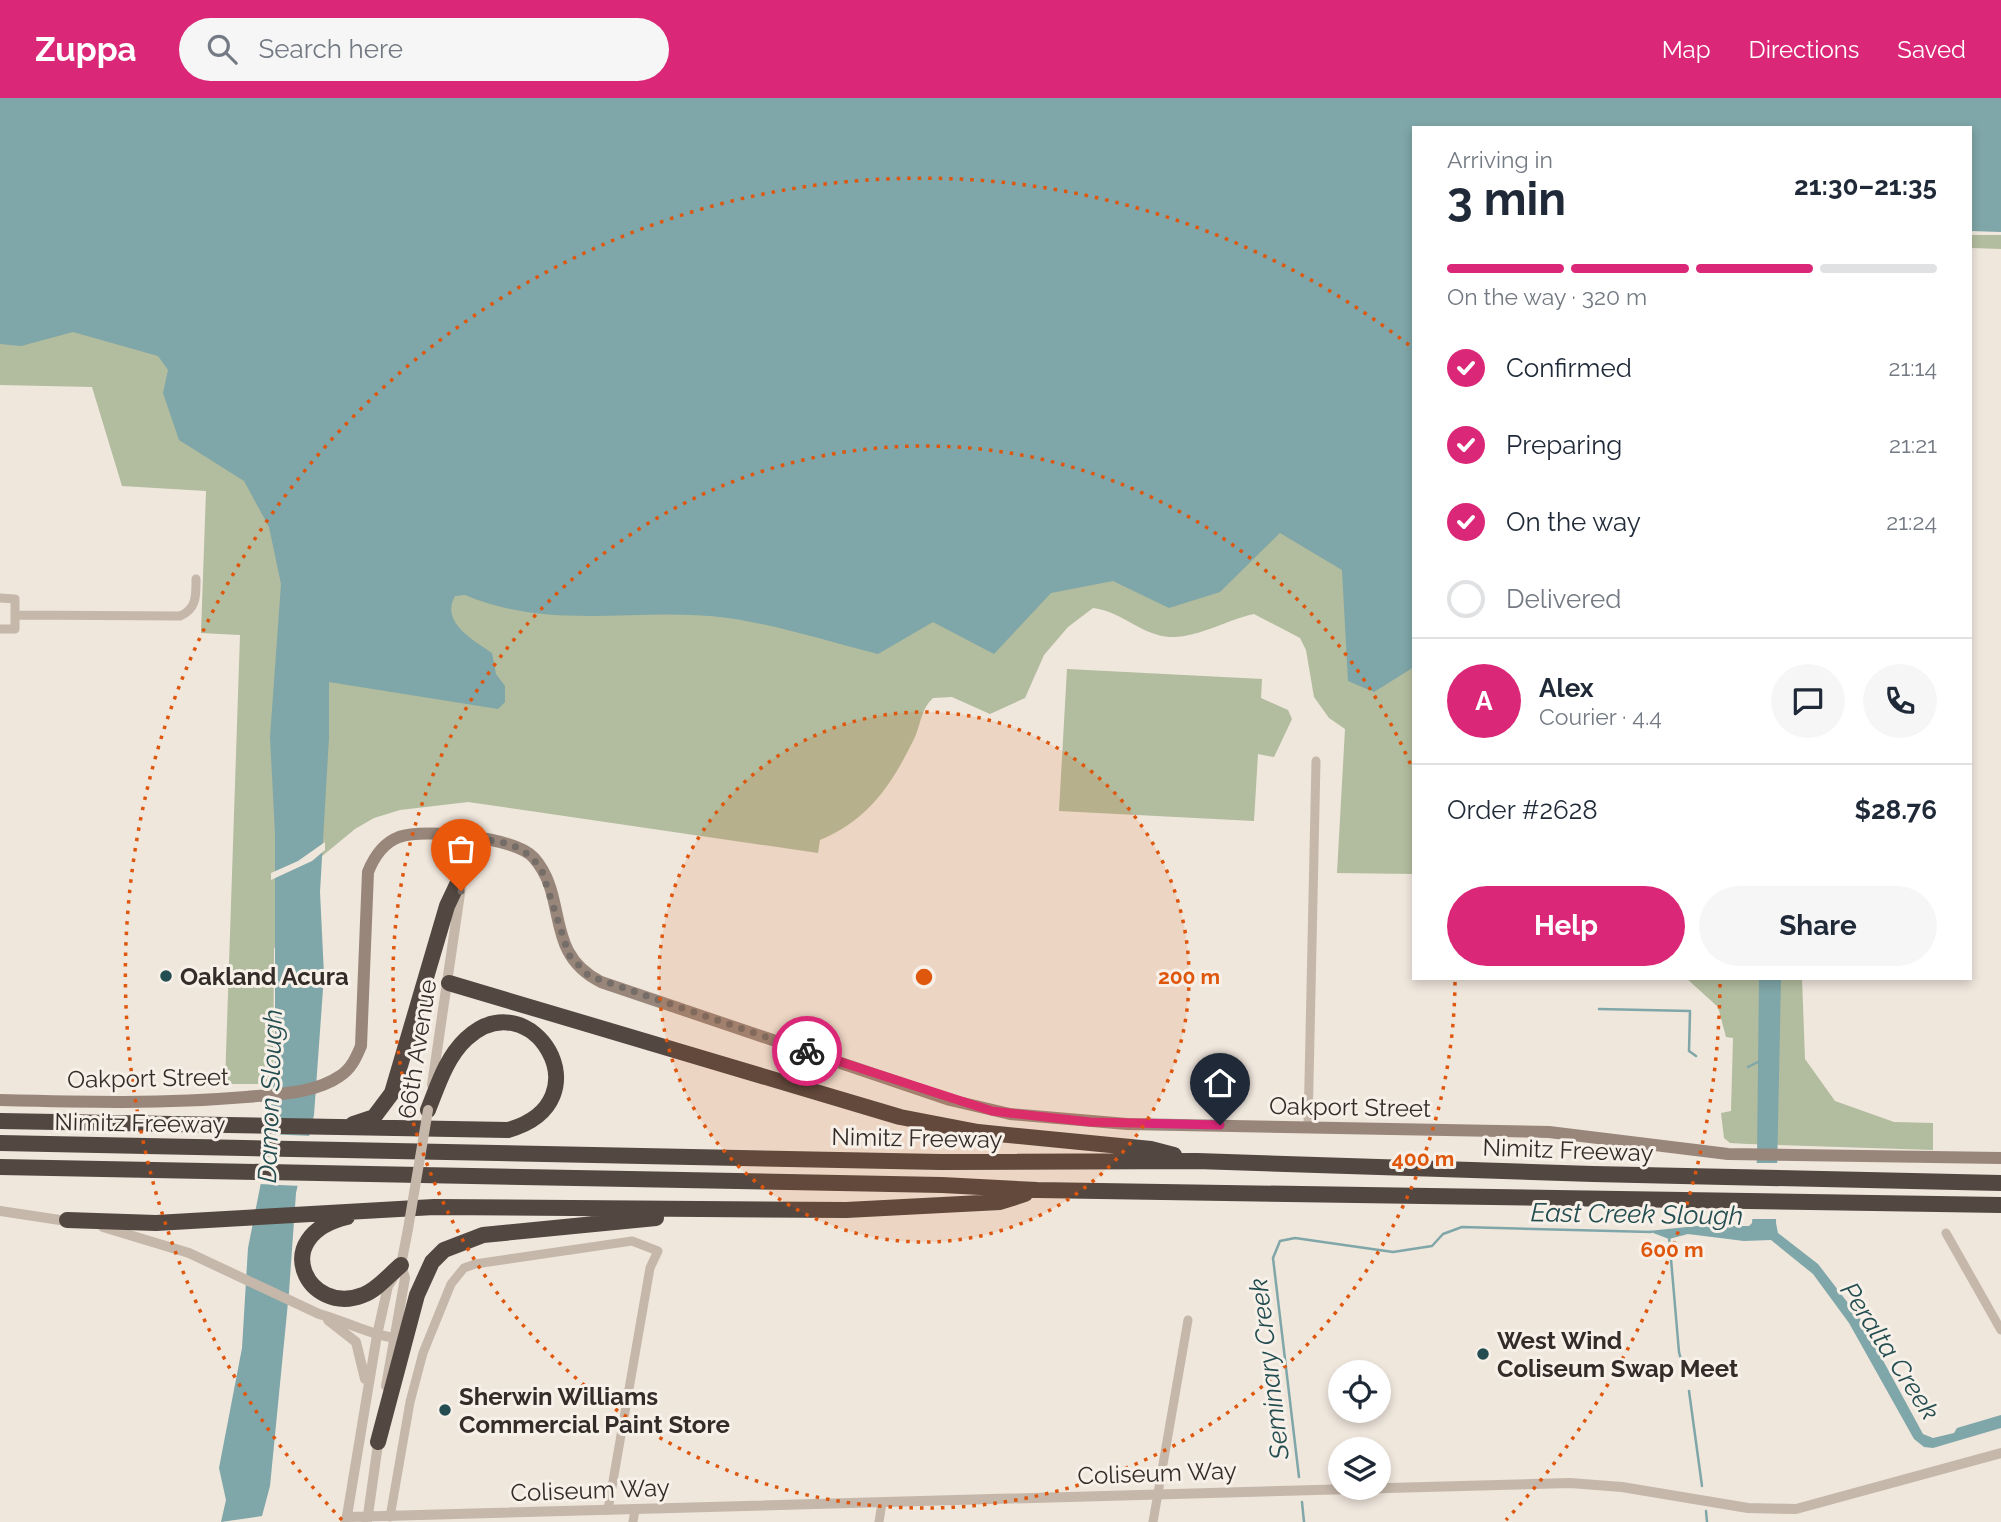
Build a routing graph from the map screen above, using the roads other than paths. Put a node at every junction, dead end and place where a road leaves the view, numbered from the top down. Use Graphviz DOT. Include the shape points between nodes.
graph roads {
  1 [pos="196,579"];
  2 [pos="0,598"];
  3 [pos="15,615"];
  4 [pos="0,629"];
  5 [pos="1316,761"];
  6 [pos="468,839"];
  7 [pos="464,870"];
  8 [pos="449,983"];
  9 [pos="0,1100"];
  10 [pos="428,1110"];
  11 [pos="0,1121"];
  12 [pos="327,1127"];
  13 [pos="1308,1127"];
  14 [pos="0,1143"];
  15 [pos="2001,1158"];
  16 [pos="1197,1161"];
  17 [pos="0,1167"];
  18 [pos="2001,1183"];
  19 [pos="1037,1190"];
  20 [pos="2001,1205"];
  21 [pos="380,1209"];
  22 [pos="702,1210"];
  23 [pos="0,1211"];
  24 [pos="67,1220"];
  25 [pos="1946,1233"];
  26 [pos="401,1265"];
  27 [pos="320,1314"];
  28 [pos="1188,1320"];
  29 [pos="2001,1330"];
  30 [pos="377,1335"];
  31 [pos="394,1338"];
  32 [pos="366,1388"];
  33 [pos="379,1442"];
  34 [pos="2001,1452"];
  35 [pos="1158,1494"];
  36 [pos="882,1503"];
  37 [pos="608,1510"];
  38 [pos="635,1510"];
  39 [pos="390,1517"];
  40 [pos="347,1519"];
  41 [pos="367,1520"];
  42 [pos="633,1522"];
  43 [pos="879,1522"];
  44 [pos="1153,1522"];
  1 -- 3 [label="street" via="196,599 180,616"];
  2 -- 3 [label="street" via="15,599"];
  3 -- 4 [label="street" via="15,629"];
  5 -- 13 [label="street"];
  6 -- 7 [label="street, 66th Avenue"];
  6 -- 9 [label="main road, Oakport Street" via="411,834 397,838 374,858 365,890 361,1046 348,1070 325,1084 263,1095 140,1103"];
  6 -- 13 [label="main road, Oakport Street" via="513,845 535,859 548,885 569,955 577,967 601,982 992,1111 1090,1122"];
  7 -- 8 [label="street, 66th Avenue"];
  7 -- 12 [label="highway" via="447,906 392,1093 374,1116 363,1122"];
  8 -- 10 [label="street, 66th Avenue"];
  8 -- 16 [label="highway" via="900,1117 978,1132 1151,1149"];
  10 -- 12 [label="highway" via="446,1065 478,1030 502,1023 519,1025 548,1045 557,1081 552,1099 526,1125 508,1129"];
  10 -- 26 [label="street, 66th Avenue, bridge"];
  11 -- 12 [label="highway"];
  13 -- 15 [label="main road, Oakport Street" via="1549,1132 1747,1154"];
  14 -- 16 [label="highway, Nimitz Freeway" via="941,1162"];
  16 -- 18 [label="highway, Nimitz Freeway"];
  17 -- 19 [label="highway, Nimitz Freeway"];
  19 -- 20 [label="highway, Nimitz Freeway"];
  19 -- 22 [label="highway" via="1000,1202 846,1210"];
  21 -- 22 [label="highway"];
  21 -- 24 [label="highway" via="156,1223"];
  21 -- 26 [label="highway" via="318,1227 303,1250 306,1275 323,1294 349,1299 370,1292"];
  22 -- 33 [label="highway" via="483,1235 444,1250 420,1286"];
  23 -- 24 [label="street"];
  24 -- 27 [label="street" via="163,1243"];
  25 -- 29 [label="street"];
  26 -- 30 [label="street, 66th Avenue" via="388,1286"];
  26 -- 31 [label="street, 66th Avenue" via="405,1278"];
  27 -- 30 [label="street"];
  27 -- 32 [label="street" via="356,1342"];
  28 -- 35 [label="street"];
  30 -- 31 [label="street"];
  30 -- 32 [label="street, 66th Avenue"];
  31 -- 33 [label="street, 66th Avenue"];
  32 -- 40 [label="street, 66th Avenue"];
  33 -- 41 [label="street, 66th Avenue"];
  34 -- 35 [label="street, Coliseum Way" via="1796,1509 1748,1508 1570,1483"];
  35 -- 36 [label="street, Coliseum Way"];
  35 -- 44 [label="street"];
  36 -- 38 [label="street, Coliseum Way"];
  36 -- 43 [label="street"];
  37 -- 38 [label="street, Coliseum Way"];
  37 -- 39 [label="street, Coliseum Way"];
  37 -- 39 [label="street" via="650,1268 658,1251 632,1241 475,1264 457,1274 416,1376"];
  38 -- 42 [label="street"];
  39 -- 41 [label="street, Coliseum Way"];
  40 -- 41 [label="street, Coliseum Way"];
}
